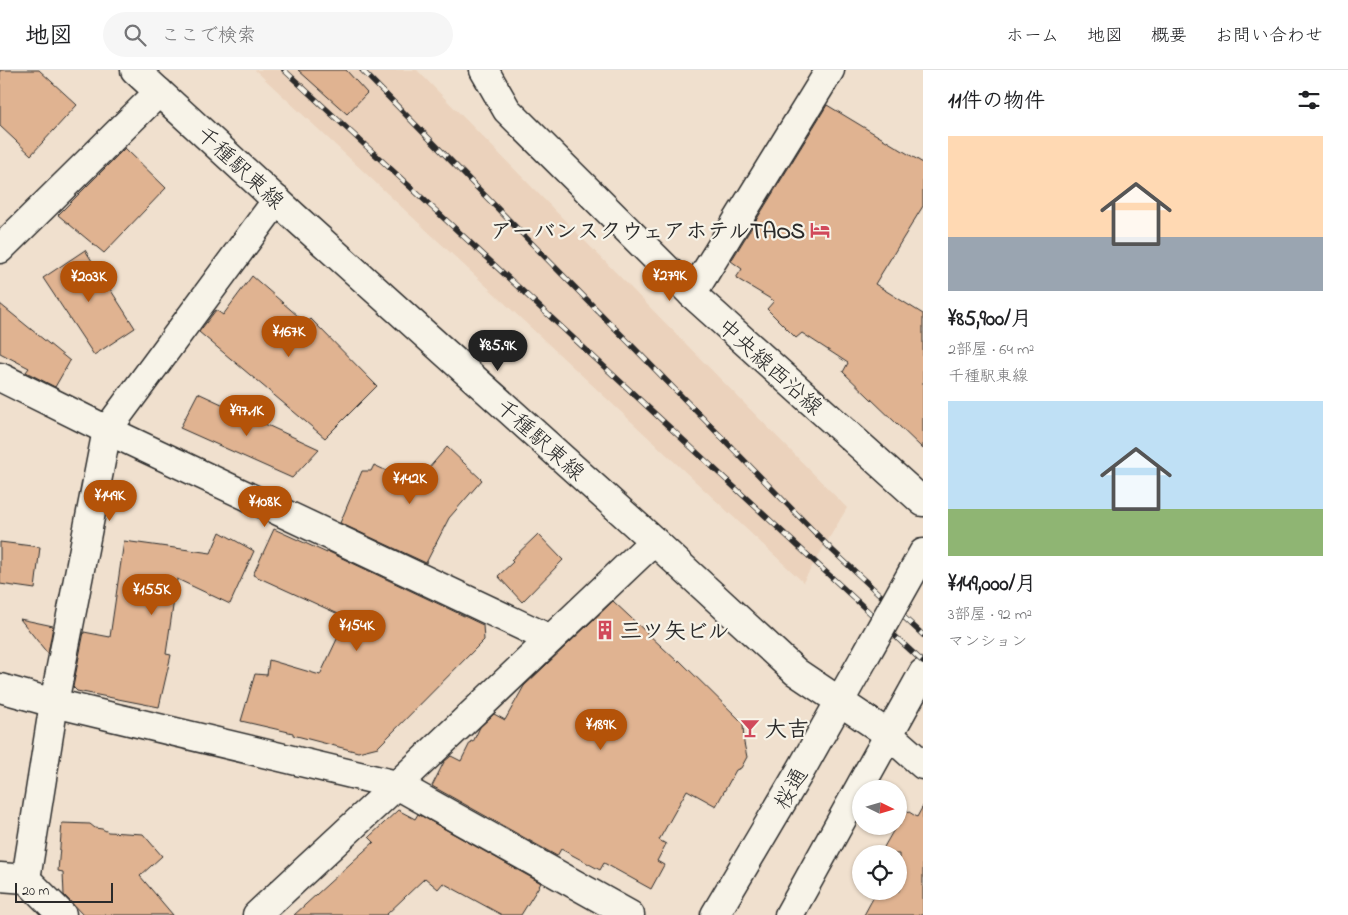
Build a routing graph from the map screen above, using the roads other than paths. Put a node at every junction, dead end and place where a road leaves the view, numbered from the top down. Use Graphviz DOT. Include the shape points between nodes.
graph roads {
  1 [pos="135,70"];
  2 [pos="484,70"];
  3 [pos="830,70"];
  4 [pos="159,92"];
  5 [pos="277,200"];
  6 [pos="0,249"];
  7 [pos="692,294"];
  8 [pos="0,377"];
  9 [pos="107,430"];
  10 [pos="923,502"];
  11 [pos="654,541"];
  12 [pos="918,562"];
  13 [pos="550,639"];
  14 [pos="923,673"];
  15 [pos="0,688"];
  16 [pos="840,701"];
  17 [pos="54,703"];
  18 [pos="888,734"];
  19 [pos="923,765"];
  20 [pos="397,785"];
  21 [pos="13,878"];
  22 [pos="62,915"];
  23 [pos="257,915"];
  24 [pos="630,915"];
  25 [pos="715,915"];
  26 [pos="789,915"];
  1 -- 4 [label="street, 千種駅東線"];
  2 -- 7 [label="street, 中央線西沿線" via="507,110"];
  3 -- 7 [label="street"];
  4 -- 5 [label="street, 千種駅東線"];
  4 -- 6 [label="street"];
  5 -- 9 [label="street"];
  5 -- 11 [label="street, 千種駅東線"];
  7 -- 10 [label="street, 中央線西沿線"];
  8 -- 9 [label="street"];
  9 -- 13 [label="street"];
  9 -- 17 [label="street"];
  11 -- 13 [label="street"];
  11 -- 16 [label="street, 千種駅東線" via="796,672"];
  12 -- 16 [label="street, 桜通, bridge"];
  13 -- 20 [label="street"];
  14 -- 18 [label="street"];
  15 -- 17 [label="street"];
  16 -- 18 [label="street, 千種駅東線"];
  16 -- 25 [label="street, 桜通"];
  17 -- 20 [label="street"];
  17 -- 21 [label="street"];
  18 -- 19 [label="street, 千種駅東線"];
  18 -- 26 [label="street"];
  20 -- 23 [label="street"];
  20 -- 24 [label="street"];
  21 -- 22 [label="street"];
}
